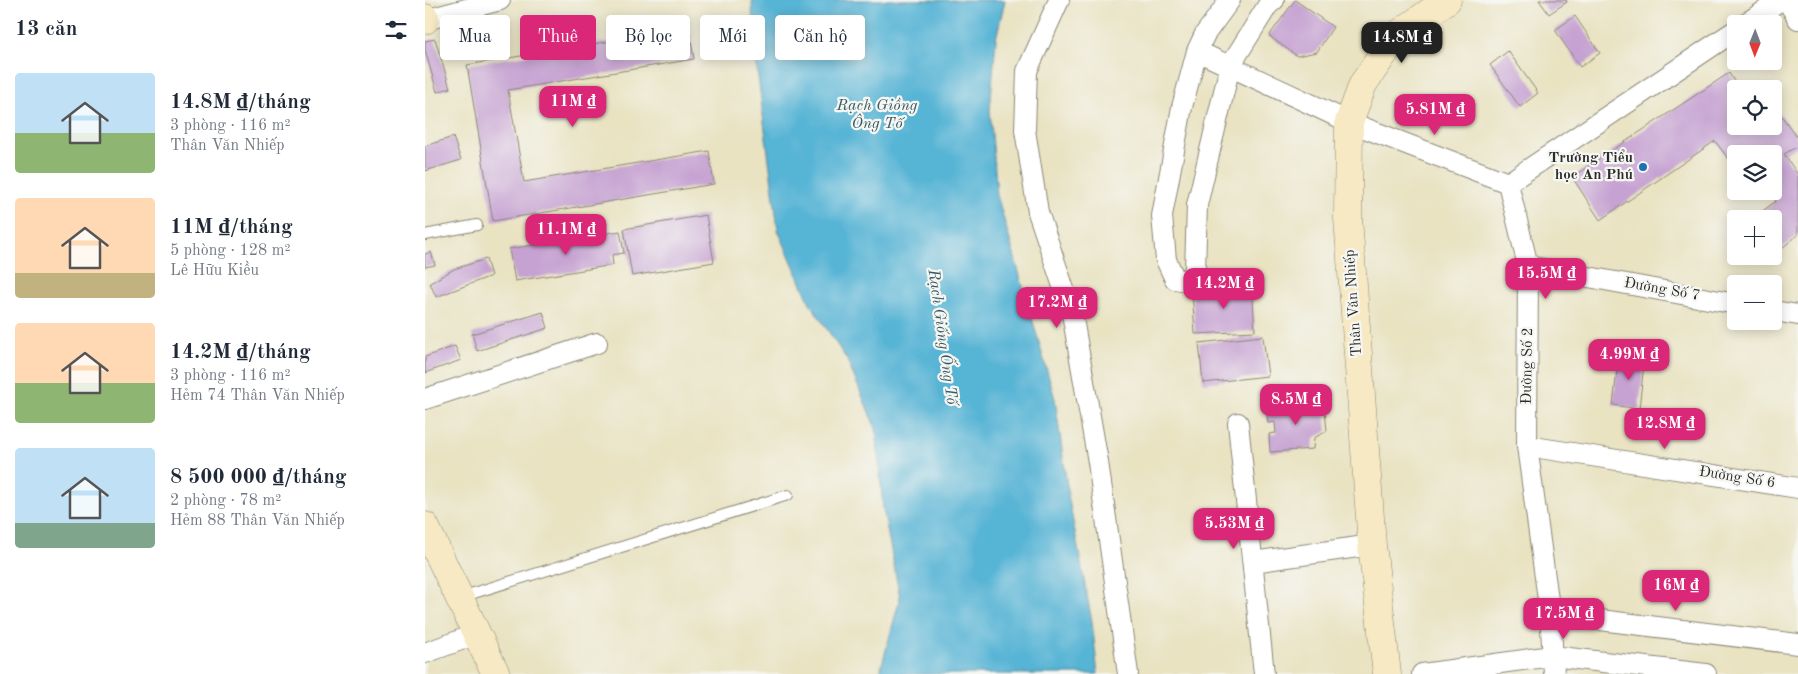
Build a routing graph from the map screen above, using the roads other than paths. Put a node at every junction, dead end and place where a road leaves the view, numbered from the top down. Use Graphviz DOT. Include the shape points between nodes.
graph roads {
  1 [pos="500,0"];
  2 [pos="1059,0"];
  3 [pos="1230,0"];
  4 [pos="1273,0"];
  5 [pos="1447,0"];
  6 [pos="1781,0"];
  7 [pos="1787,0"];
  8 [pos="1758,15"];
  9 [pos="425,19"];
  10 [pos="1798,19"];
  11 [pos="1727,36"];
  12 [pos="1197,52"];
  13 [pos="1230,66"];
  14 [pos="1349,122"];
  15 [pos="1508,183"];
  16 [pos="477,225"];
  17 [pos="425,234"];
  18 [pos="1528,266"];
  19 [pos="1727,302"];
  20 [pos="1782,312"];
  21 [pos="1798,315"];
  22 [pos="597,343"];
  23 [pos="425,398"];
  24 [pos="1238,423"];
  25 [pos="1527,446"];
  26 [pos="1798,488"];
  27 [pos="788,495"];
  28 [pos="425,526"];
  29 [pos="1372,546"];
  30 [pos="1253,562"];
  31 [pos="460,598"];
  32 [pos="1550,614"];
  33 [pos="477,634"];
  34 [pos="1798,644"];
  35 [pos="425,653"];
  36 [pos="1553,665"];
  37 [pos="496,674"];
  38 [pos="1128,674"];
  39 [pos="1264,674"];
  40 [pos="1387,674"];
  41 [pos="1422,674"];
  42 [pos="1707,674"];
  1 -- 9 [label="street"];
  2 -- 38 [label="street" via="1027,71 1025,130 1038,212 1072,313 1098,462"];
  3 -- 12 [label="street" via="1205,34"];
  4 -- 13 [label="street"];
  5 -- 14 [label="street, Thân Văn Nhiếp" via="1395,36 1363,84"];
  6 -- 8 [label="street"];
  7 -- 10 [label="street"];
  11 -- 15 [label="street"];
  12 -- 13 [label="street"];
  12 -- 13 [label="street" via="1182,107 1162,216 1166,260 1175,279 1188,281 1195,270 1197,205"];
  13 -- 14 [label="street"];
  14 -- 15 [label="street"];
  14 -- 29 [label="street, Thân Văn Nhiếp" via="1348,218"];
  15 -- 18 [label="street, Đường Số 2"];
  16 -- 17 [label="lane"];
  18 -- 19 [label="street, Đường Số 7"];
  18 -- 25 [label="street, Đường Số 2"];
  20 -- 21 [label="street"];
  22 -- 23 [label="street"];
  24 -- 30 [label="street"];
  25 -- 26 [label="street, Đường Số 6"];
  25 -- 32 [label="street, Đường Số 2"];
  27 -- 31 [label="lane"];
  28 -- 31 [label="street"];
  29 -- 30 [label="street"];
  29 -- 40 [label="street, Thân Văn Nhiếp"];
  30 -- 39 [label="street"];
  31 -- 33 [label="street"];
  32 -- 34 [label="street"];
  32 -- 36 [label="street, Đường Số 2"];
  33 -- 35 [label="street"];
  33 -- 37 [label="street"];
  36 -- 41 [label="street"];
  36 -- 42 [label="street"];
}
